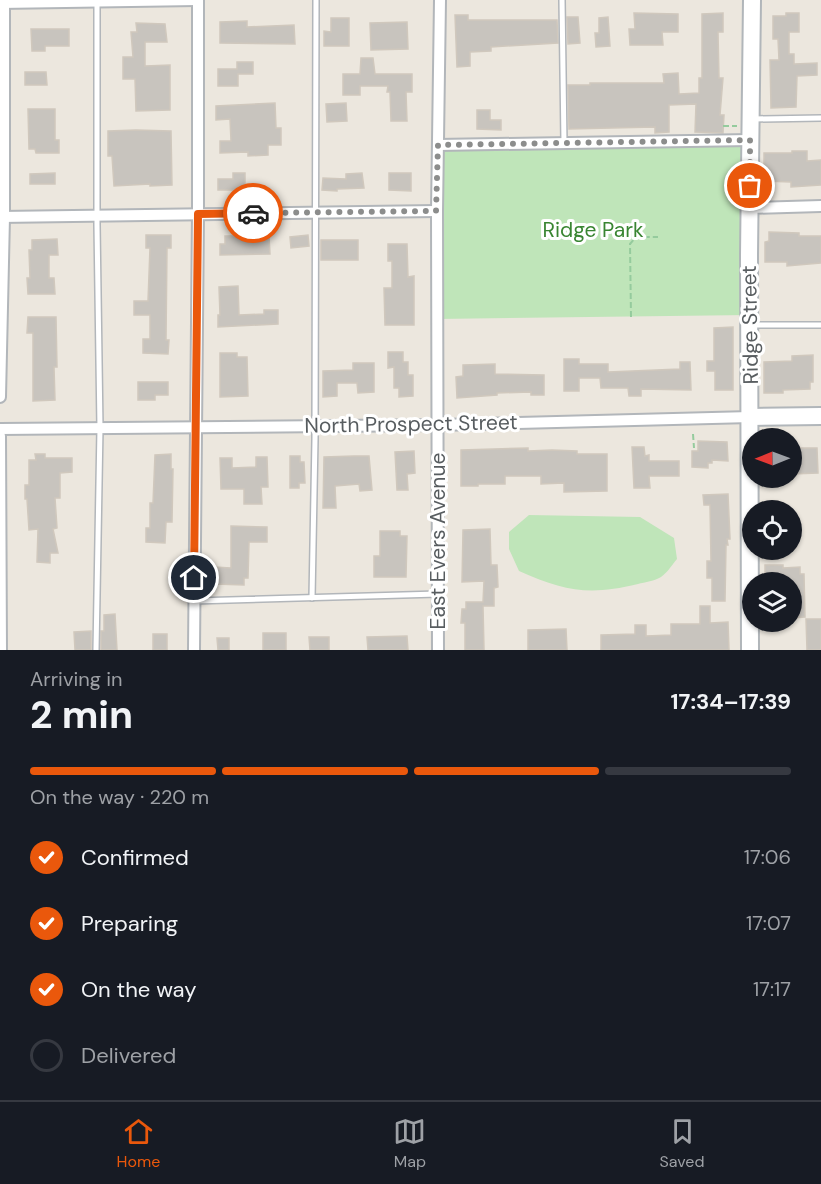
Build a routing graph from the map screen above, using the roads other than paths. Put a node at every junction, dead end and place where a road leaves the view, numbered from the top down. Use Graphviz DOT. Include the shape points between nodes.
graph roads {
  1 [pos="197,0"];
  2 [pos="316,0"];
  3 [pos="440,0"];
  4 [pos="562,0"];
  5 [pos="752,0"];
  6 [pos="3,2"];
  7 [pos="97,2"];
  8 [pos="821,118"];
  9 [pos="745,123"];
  10 [pos="750,140"];
  11 [pos="564,143"];
  12 [pos="438,145"];
  13 [pos="821,206"];
  14 [pos="750,208"];
  15 [pos="436,211"];
  16 [pos="315,212"];
  17 [pos="198,214"];
  18 [pos="97,215"];
  19 [pos="2,217"];
  20 [pos="750,325"];
  21 [pos="821,325"];
  22 [pos="0,397"];
  23 [pos="821,416"];
  24 [pos="751,417"];
  25 [pos="438,424"];
  26 [pos="315,425"];
  27 [pos="195,426"];
  28 [pos="100,428"];
  29 [pos="0,429"];
  30 [pos="0,436"];
  31 [pos="438,594"];
  32 [pos="312,598"];
  33 [pos="194,601"];
  34 [pos="1,650"];
  35 [pos="96,650"];
  36 [pos="194,650"];
  37 [pos="438,650"];
  38 [pos="750,650"];
  1 -- 7 [label="street"];
  1 -- 17 [label="street"];
  2 -- 16 [label="lane"];
  3 -- 12 [label="street, East Evers Avenue"];
  4 -- 11 [label="lane"];
  5 -- 9 [label="street, Ridge Street"];
  6 -- 7 [label="street"];
  6 -- 19 [label="street"];
  7 -- 18 [label="lane"];
  8 -- 9 [label="lane"];
  9 -- 10 [label="street, Ridge Street"];
  10 -- 11 [label="street"];
  10 -- 14 [label="street, Ridge Street"];
  11 -- 12 [label="street"];
  12 -- 15 [label="street, East Evers Avenue"];
  13 -- 14 [label="street"];
  14 -- 20 [label="street, Ridge Street"];
  15 -- 16 [label="street"];
  15 -- 25 [label="street, East Evers Avenue"];
  16 -- 17 [label="street"];
  16 -- 26 [label="lane"];
  17 -- 18 [label="street"];
  17 -- 27 [label="street"];
  18 -- 19 [label="street"];
  18 -- 28 [label="lane"];
  19 -- 22 [label="street"];
  20 -- 21 [label="lane"];
  20 -- 24 [label="street, Ridge Street"];
  23 -- 24 [label="street, North Prospect Street"];
  24 -- 25 [label="street, North Prospect Street"];
  24 -- 38 [label="street, Ridge Street"];
  25 -- 26 [label="street, North Prospect Street"];
  25 -- 31 [label="street, East Evers Avenue"];
  26 -- 27 [label="street, North Prospect Street"];
  26 -- 32 [label="lane"];
  27 -- 28 [label="street, North Prospect Street"];
  27 -- 33 [label="street"];
  28 -- 29 [label="street, North Prospect Street"];
  28 -- 35 [label="lane"];
  30 -- 34 [label="street"];
  31 -- 32 [label="lane"];
  31 -- 37 [label="street, East Evers Avenue"];
  32 -- 33 [label="lane"];
  33 -- 36 [label="street"];
}
